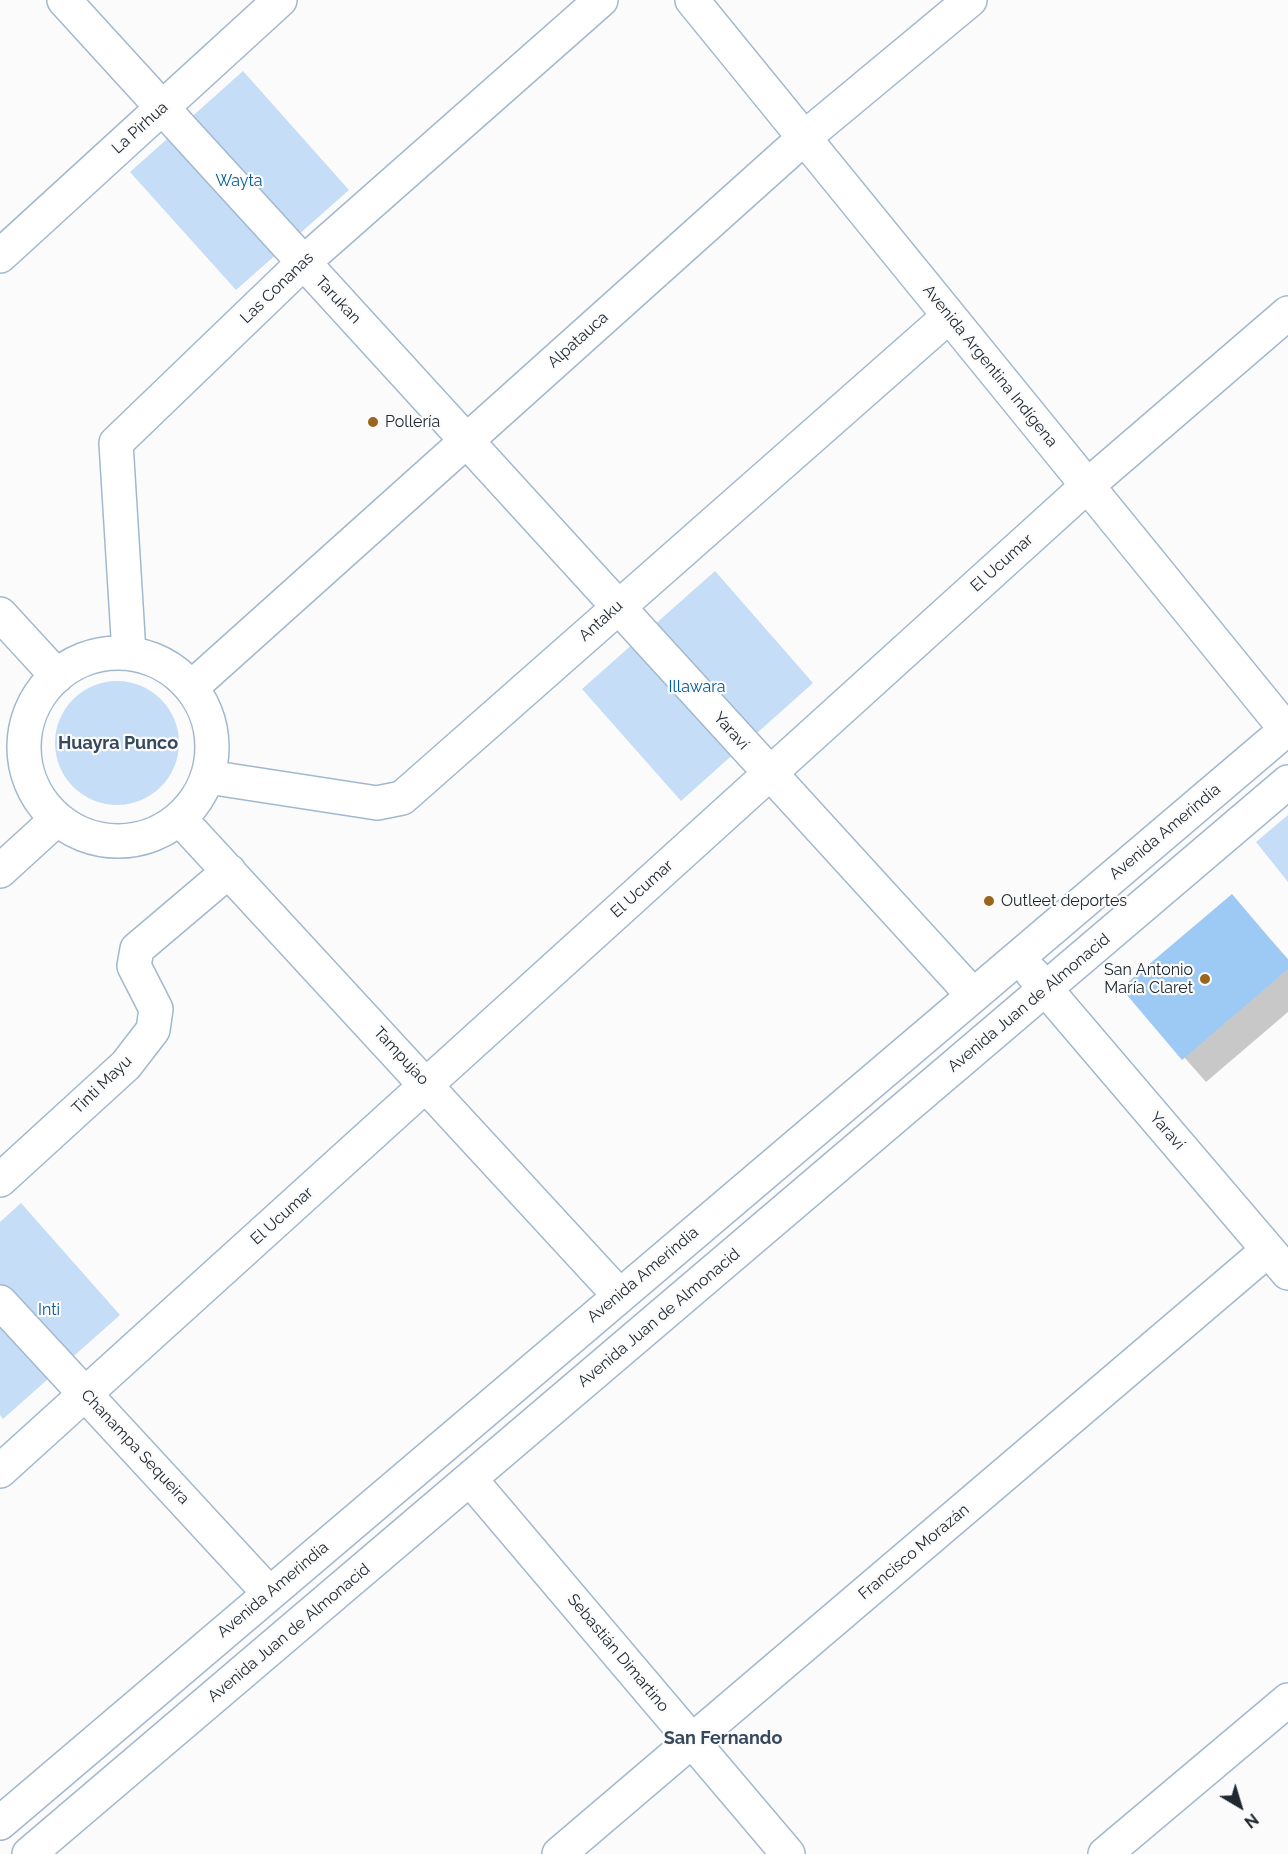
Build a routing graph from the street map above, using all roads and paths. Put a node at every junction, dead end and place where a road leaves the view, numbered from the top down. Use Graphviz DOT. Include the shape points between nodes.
graph roads {
  1 [pos="64,0"];
  2 [pos="280,0"];
  3 [pos="601,0"];
  4 [pos="692,0"];
  5 [pos="970,0"];
  6 [pos="162,108"];
  7 [pos="804,138"];
  8 [pos="0,256"];
  9 [pos="303,263"];
  10 [pos="1288,313"];
  11 [pos="949,316"];
  12 [pos="466,440"];
  13 [pos="1087,486"];
  14 [pos="618,606"];
  15 [pos="0,614"];
  16 [pos="129,653"];
  17 [pos="57,676"];
  18 [pos="192,687"];
  19 [pos="1287,730"];
  20 [pos="12,745"];
  21 [pos="770,773"];
  22 [pos="208,777"];
  23 [pos="1288,782"];
  24 [pos="57,819"];
  25 [pos="180,819"];
  26 [pos="0,871"];
  27 [pos="228,871"];
  28 [pos="1018,956"];
  29 [pos="1046,989"];
  30 [pos="972,994"];
  31 [pos="427,1084"];
  32 [pos="0,1180"];
  33 [pos="1278,1261"];
  34 [pos="620,1295"];
  35 [pos="0,1302"];
  36 [pos="85,1394"];
  37 [pos="0,1471"];
  38 [pos="470,1479"];
  39 [pos="269,1593"];
  40 [pos="1288,1700"];
  41 [pos="692,1740"];
  42 [pos="0,1823"];
  43 [pos="29,1854"];
  44 [pos="559,1854"];
  45 [pos="789,1854"];
  46 [pos="1105,1854"];
  1 -- 6 [label="street, Tarukan"];
  2 -- 6 [label="street, La Pirhua"];
  3 -- 9 [label="street, Las Conanas"];
  4 -- 7 [label="street, Avenida Argentina Indígena"];
  5 -- 7 [label="street, Alpatauca"];
  6 -- 8 [label="street, La Pirhua"];
  6 -- 9 [label="street, Tarukan"];
  7 -- 11 [label="street, Avenida Argentina Indígena"];
  7 -- 12 [label="street, Alpatauca"];
  9 -- 12 [label="street, Tarukan"];
  9 -- 16 [label="street, Las Conanas" via="116,443"];
  10 -- 13 [label="street, El Ucumar"];
  11 -- 13 [label="street, Avenida Argentina Indígena"];
  11 -- 14 [label="street, Antaku"];
  12 -- 14 [label="street, Yaraví"];
  12 -- 18 [label="street, Alpatauca"];
  13 -- 19 [label="street, Avenida Argentina Indígena"];
  13 -- 21 [label="street, El Ucumar"];
  14 -- 21 [label="street, Yaraví"];
  14 -- 22 [label="street, Antaku" via="402,798 376,803"];
  15 -- 17 [label="street"];
  16 -- 17 [label="street" via="103,654 79,661"];
  16 -- 18 [label="street" via="174,670"];
  17 -- 20 [label="street" via="39,695"];
  18 -- 22 [label="street" via="207,714 213,746"];
  19 -- 28 [label="street, Avenida Amerindia"];
  20 -- 24 [label="street" via="39,798"];
  21 -- 30 [label="street, Yaraví"];
  21 -- 31 [label="street, El Ucumar"];
  22 -- 25 [label="street"];
  23 -- 29 [label="street, Avenida Juan de Almonacid"];
  24 -- 25 [label="street" via="80,834 105,841 132,840 158,833"];
  24 -- 26 [label="street"];
  25 -- 27 [label="street, Tampujao"];
  27 -- 31 [label="street, Tampujao"];
  27 -- 32 [label="street, Tinti Mayu" via="137,949 134,966 156,1010 153,1030 126,1065"];
  28 -- 29 [label="street, Yaraví"];
  28 -- 30 [label="street, Avenida Amerindia"];
  29 -- 33 [label="street, Yaraví"];
  29 -- 38 [label="street, Avenida Juan de Almonacid"];
  30 -- 34 [label="street, Avenida Amerindia"];
  31 -- 34 [label="street, Tampujao"];
  31 -- 36 [label="street, El Ucumar"];
  33 -- 41 [label="street, Francisco Morazán"];
  34 -- 39 [label="street, Avenida Amerindia"];
  35 -- 36 [label="street, Chanampa Sequeira"];
  36 -- 37 [label="street, El Ucumar"];
  36 -- 39 [label="street, Chanampa Sequeira"];
  38 -- 41 [label="street, Sebastián Dimartino"];
  38 -- 43 [label="street, Avenida Juan de Almonacid"];
  39 -- 42 [label="street, Avenida Amerindia"];
  40 -- 46 [label="street"];
  41 -- 44 [label="street, Francisco Morazán"];
  41 -- 45 [label="street, Sebastián Dimartino"];
}
